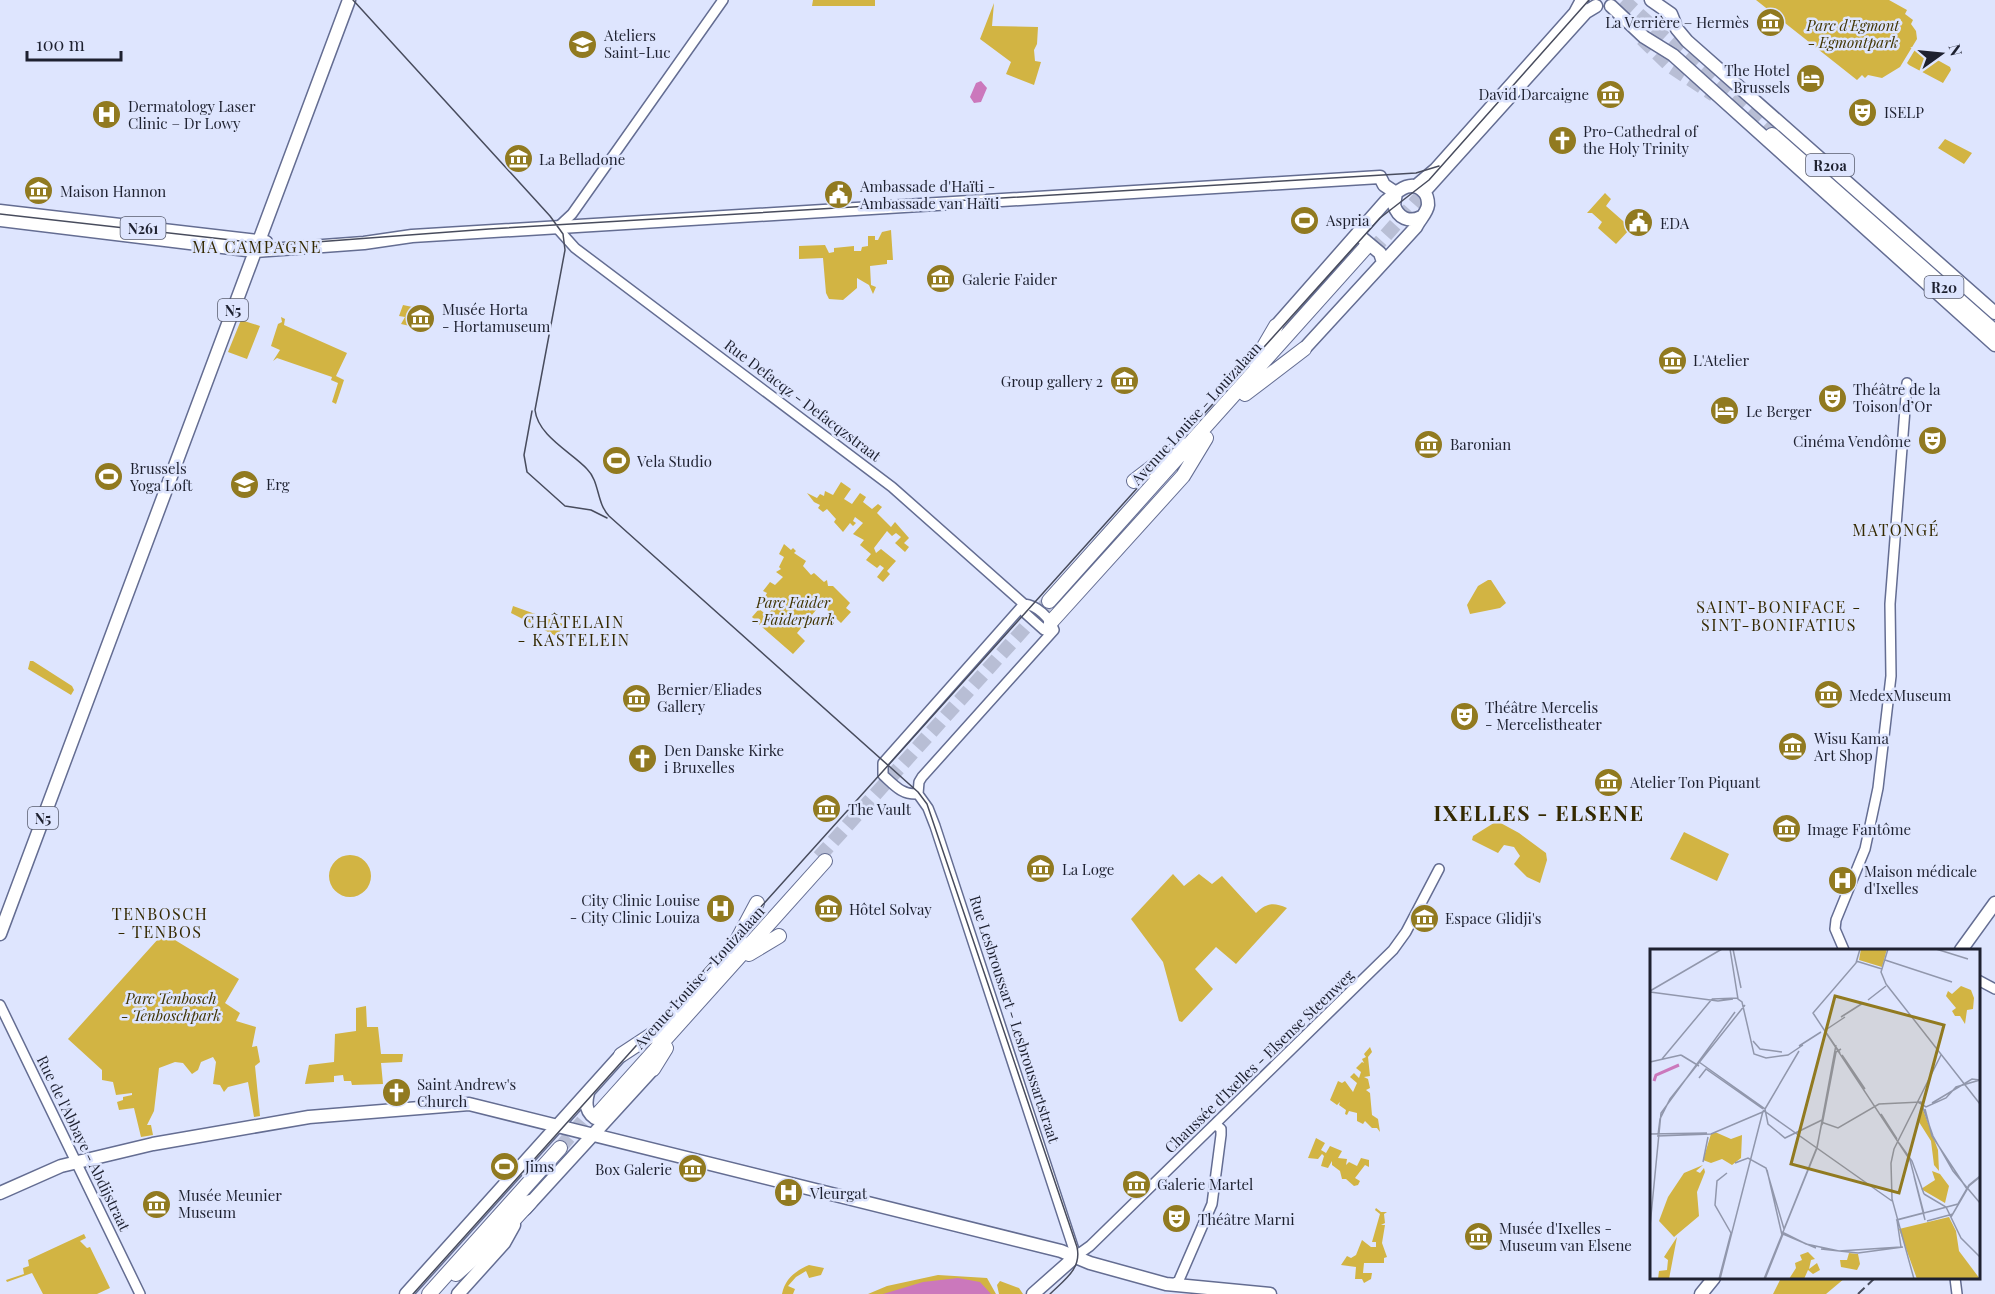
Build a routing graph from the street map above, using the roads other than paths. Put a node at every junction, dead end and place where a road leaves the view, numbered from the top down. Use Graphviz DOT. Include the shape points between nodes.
graph roads {
  1 [pos="349,0"];
  2 [pos="723,0"];
  3 [pos="1582,0"];
  4 [pos="1651,0"];
  5 [pos="1592,3"];
  6 [pos="1616,3"];
  7 [pos="1775,132"];
  8 [pos="1420,189"];
  9 [pos="1396,193"];
  10 [pos="1877,207"];
  11 [pos="0,211"];
  12 [pos="1421,217"];
  13 [pos="0,220"];
  14 [pos="557,228"];
  15 [pos="1895,239"];
  16 [pos="1350,242"];
  17 [pos="257,247"];
  18 [pos="1369,249"];
  19 [pos="1924,250"];
  20 [pos="1383,262"];
  21 [pos="1939,293"];
  22 [pos="1995,313"];
  23 [pos="1995,322"];
  24 [pos="1276,326"];
  25 [pos="1995,332"];
  26 [pos="1995,345"];
  27 [pos="1304,349"];
  28 [pos="1906,383"];
  29 [pos="1242,391"];
  30 [pos="1203,435"];
  31 [pos="1134,481"];
  32 [pos="1051,603"];
  33 [pos="1024,604"];
  34 [pos="1053,626"];
  35 [pos="918,794"];
  36 [pos="1439,869"];
  37 [pos="757,903"];
  38 [pos="1995,903"];
  39 [pos="0,934"];
  40 [pos="779,936"];
  41 [pos="1843,949"];
  42 [pos="1962,949"];
  43 [pos="726,972"];
  44 [pos="1980,981"];
  45 [pos="704,986"];
  46 [pos="1995,989"];
  47 [pos="0,1005"];
  48 [pos="688,1015"];
  49 [pos="621,1055"];
  50 [pos="653,1069"];
  51 [pos="588,1093"];
  52 [pos="599,1114"];
  53 [pos="558,1126"];
  54 [pos="1218,1127"];
  55 [pos="592,1135"];
  56 [pos="75,1161"];
  57 [pos="0,1193"];
  58 [pos="530,1202"];
  59 [pos="1076,1256"];
  60 [pos="1713,1279"];
  61 [pos="1955,1279"];
  62 [pos="451,1280"];
  63 [pos="1168,1289"];
  64 [pos="140,1294"];
  65 [pos="406,1294"];
  66 [pos="429,1294"];
  67 [pos="439,1294"];
  68 [pos="458,1294"];
  69 [pos="1033,1294"];
  70 [pos="1270,1294"];
  71 [pos="1701,1294"];
  72 [pos="1957,1294"];
  1 -- 17 [label="main road, N5"];
  2 -- 14 [label="street" via="572,214"];
  3 -- 8 [label="main road" via="1575,13"];
  4 -- 10 [label="main road, R20a" via="1671,14 1687,41"];
  5 -- 6 [label="main road"];
  5 -- 8 [label="main road"];
  6 -- 21 [label="main road, R20a" via="1644,37 1673,55"];
  7 -- 15 [label="highway, R20"];
  8 -- 9 [label="main road" via="1405,186"];
  8 -- 12 [label="main road" via="1428,206"];
  9 -- 12 [label="main road" via="1394,205 1400,216 1408,220"];
  9 -- 14 [label="main road, N261" via="1380,177"];
  9 -- 16 [label="main road"];
  10 -- 15 [label="main road"];
  10 -- 19 [label="main road, R20a"];
  11 -- 17 [label="main road, N261"];
  12 -- 20 [label="main road"];
  13 -- 17 [label="main road, N261"];
  14 -- 17 [label="main road, N261" via="375,240 364,237"];
  14 -- 33 [label="street, Rue Defacqz - Defacqzstraat" via="575,248 892,486"];
  15 -- 19 [label="main road"];
  15 -- 21 [label="main road"];
  15 -- 23 [label="highway, R20"];
  15 -- 25 [label="highway, R20"];
  16 -- 20 [label="main road" via="1362,237 1380,253"];
  16 -- 24 [label="main road"];
  17 -- 39 [label="main road, N5"];
  18 -- 29 [label="highway, Avenue Louise - Louizalaan"];
  19 -- 22 [label="main road, R20a"];
  20 -- 27 [label="main road"];
  21 -- 26 [label="main road, R20a"];
  24 -- 29 [label="highway"];
  27 -- 29 [label="highway"];
  28 -- 41 [label="street" via="1890,604 1889,698 1878,788 1865,849 1836,920 1835,929"];
  29 -- 30 [label="highway, Avenue Louise - Louizalaan"];
  30 -- 31 [label="highway"];
  30 -- 32 [label="highway, Avenue Louise - Louizalaan"];
  30 -- 34 [label="highway" via="1178,486"];
  33 -- 34 [label="street, Rue Defacqz - Defacqzstraat" via="1032,605"];
  33 -- 35 [label="street" via="883,763 883,776 908,795"];
  34 -- 35 [label="street" via="922,777"];
  35 -- 59 [label="street, Rue Lesbroussart - Lesbroussartstraat" via="935,826"];
  36 -- 54 [label="street, Chaussée d'Ixelles - Elsense Steenweg" via="1393,950"];
  37 -- 45 [label="highway" via="733,948"];
  38 -- 42 [label="main road"];
  40 -- 43 [label="highway"];
  43 -- 45 [label="highway, Avenue Louise - Louizalaan" via="822,859"];
  43 -- 48 [label="highway, Avenue Louise - Louizalaan"];
  44 -- 46 [label="street"];
  45 -- 49 [label="highway" via="659,1030"];
  45 -- 52 [label="highway, Avenue Louise - Louizalaan"];
  47 -- 56 [label="street, Rue de l'Abbaye - Abdijstraat"];
  48 -- 50 [label="highway"];
  48 -- 52 [label="highway, Avenue Louise - Louizalaan"];
  49 -- 51 [label="main road, Avenue Louise - Louizalaan"];
  50 -- 52 [label="main road, Avenue Louise - Louizalaan"];
  51 -- 52 [label="main road" via="589,1112 598,1119"];
  51 -- 53 [label="main road, Avenue Louise - Louizalaan"];
  52 -- 55 [label="main road, Avenue Louise - Louizalaan"];
  53 -- 55 [label="main road"];
  53 -- 56 [label="main road" via="457,1104 276,1122"];
  53 -- 65 [label="main road, Avenue Louise - Louizalaan"];
  54 -- 59 [label="street, Chaussée d'Ixelles - Elsense Steenweg"];
  54 -- 63 [label="street" via="1209,1213 1179,1280"];
  55 -- 58 [label="main road, Avenue Louise - Louizalaan"];
  55 -- 59 [label="main road"];
  56 -- 57 [label="main road"];
  56 -- 64 [label="street, Rue de l'Abbaye - Abdijstraat"];
  58 -- 62 [label="highway"];
  58 -- 68 [label="main road, Avenue Louise - Louizalaan" via="504,1243"];
  59 -- 63 [label="main road"];
  59 -- 69 [label="main road"];
  60 -- 71 [label="main road"];
  61 -- 72 [label="street"];
  62 -- 66 [label="highway" via="562,1150"];
  62 -- 67 [label="highway"];
  63 -- 70 [label="main road"];
}
